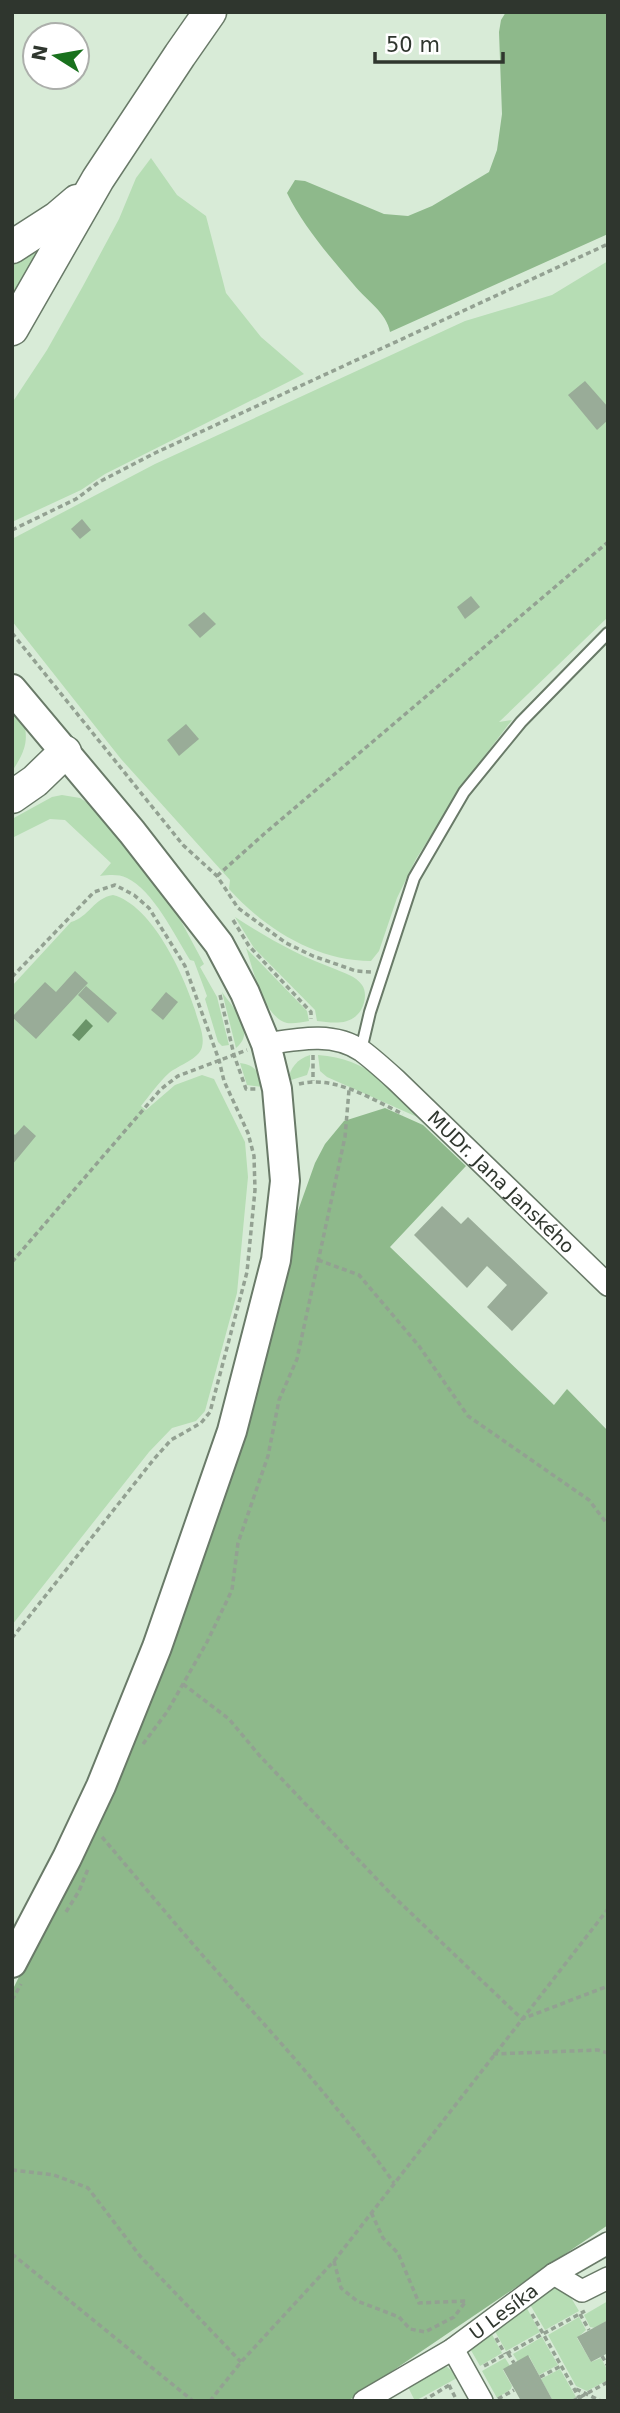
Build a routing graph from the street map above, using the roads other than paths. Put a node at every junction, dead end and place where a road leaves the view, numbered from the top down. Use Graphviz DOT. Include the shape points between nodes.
graph roads {
  1 [pos="210,12"];
  2 [pos="98,179"];
  3 [pos="12,247"];
  4 [pos="12,329"];
  5 [pos="608,633"];
  6 [pos="12,689"];
  7 [pos="65,752"];
  8 [pos="12,797"];
  9 [pos="265,1044"];
  10 [pos="361,1050"];
  11 [pos="608,1285"];
  12 [pos="12,1964"];
  13 [pos="608,2243"];
  14 [pos="554,2274"];
  15 [pos="608,2278"];
  16 [pos="453,2349"];
  17 [pos="364,2401"];
  18 [pos="482,2401"];
  1 -- 2 [label="main road"];
  2 -- 3 [label="main road" via="57,218"];
  2 -- 4 [label="main road"];
  5 -- 10 [label="lane" via="521,722 464,792 414,878"];
  6 -- 7 [label="main road"];
  7 -- 8 [label="main road"];
  7 -- 9 [label="main road" via="219,944"];
  9 -- 10 [label="street" via="313,1038 346,1042"];
  9 -- 12 [label="main road" via="277,1089 285,1181 276,1260 232,1431 157,1647 101,1786"];
  10 -- 11 [label="street, MUDr. Jana Janského"];
  13 -- 14 [label="street, U Lesíka"];
  14 -- 15 [label="street, U Lesíka" via="582,2291"];
  14 -- 16 [label="street, U Lesíka"];
  16 -- 17 [label="street, U Lesíka"];
  16 -- 18 [label="street, U Lesíka"];
}
